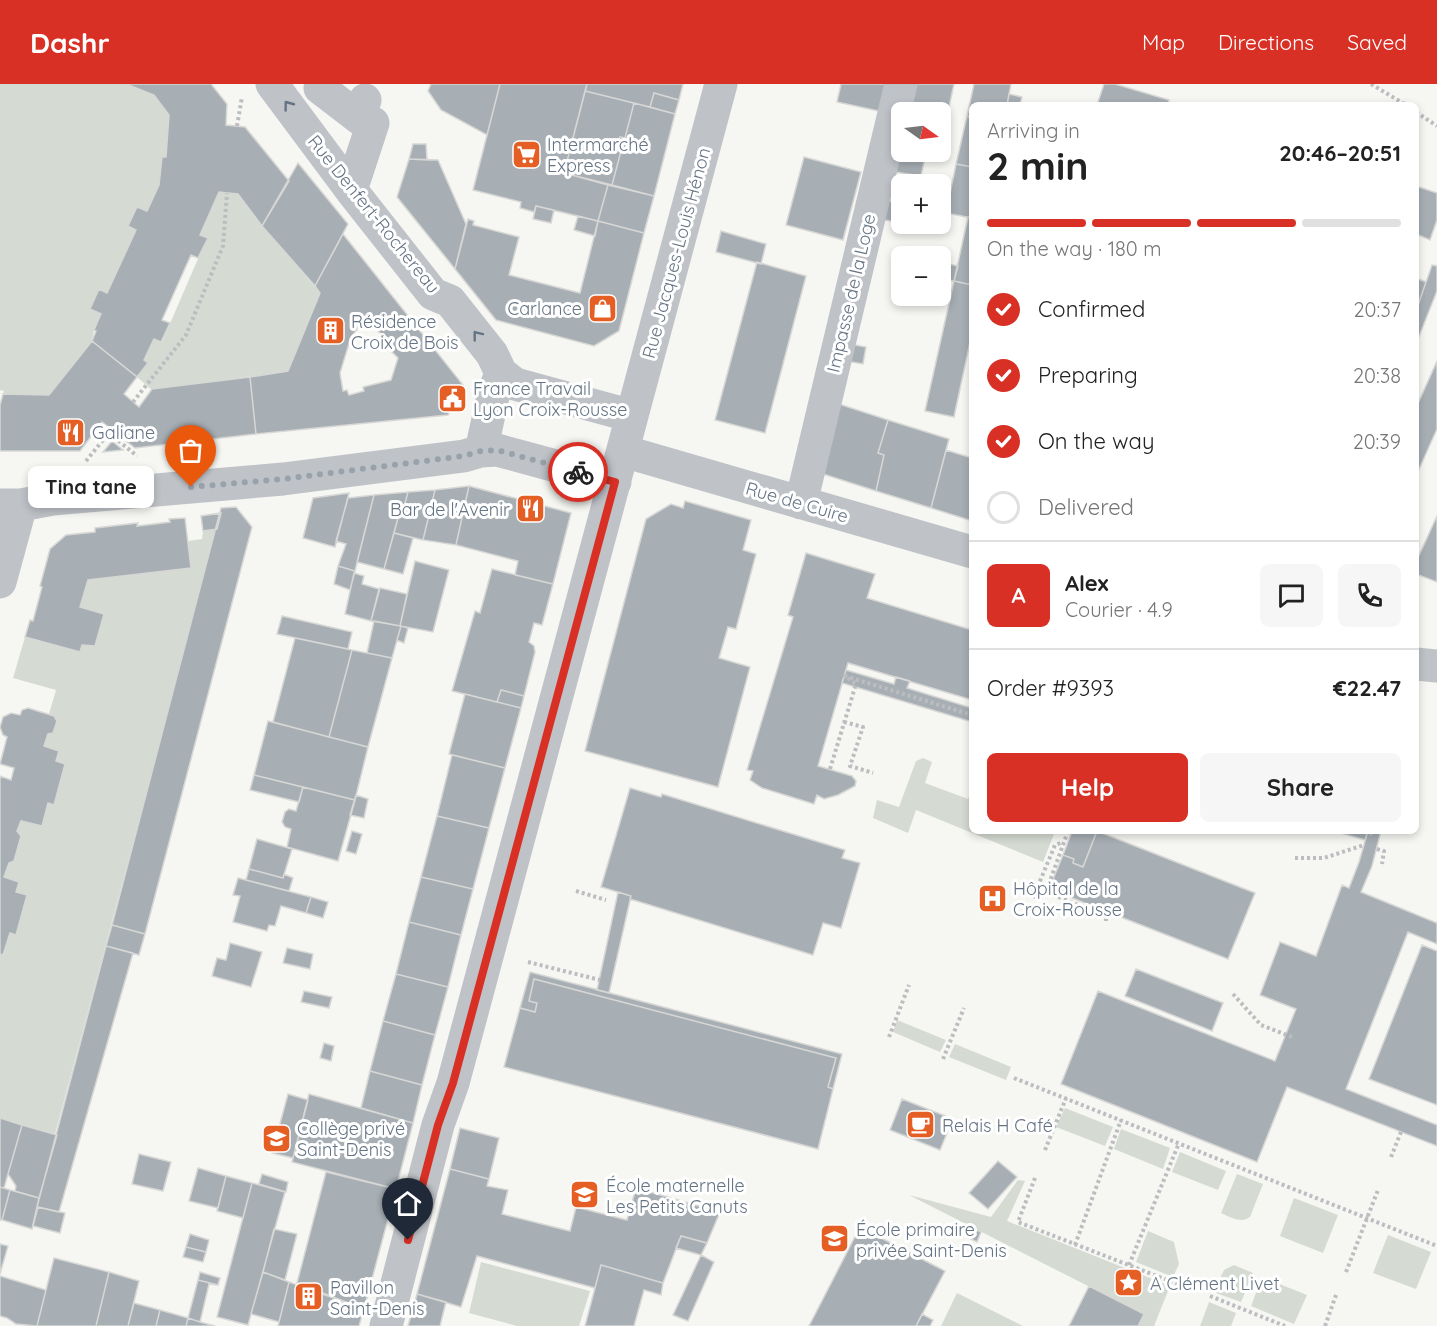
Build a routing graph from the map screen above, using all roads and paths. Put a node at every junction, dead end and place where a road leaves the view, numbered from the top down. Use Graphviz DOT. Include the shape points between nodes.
graph roads {
  1 [pos="721,84"];
  2 [pos="901,84"];
  3 [pos="1371,84"];
  4 [pos="258,86"];
  5 [pos="320,88"];
  6 [pos="1401,102"];
  7 [pos="1419,114"];
  8 [pos="237,126"];
  9 [pos="1437,126"];
  10 [pos="351,190"];
  11 [pos="227,193"];
  12 [pos="501,373"];
  13 [pos="133,402"];
  14 [pos="632,416"];
  15 [pos="481,451"];
  16 [pos="137,456"];
  17 [pos="86,461"];
  18 [pos="619,466"];
  19 [pos="801,503"];
  20 [pos="10,505"];
  21 [pos="969,551"];
  22 [pos="0,582"];
  23 [pos="1419,664"];
  24 [pos="1437,666"];
  25 [pos="969,714"];
  26 [pos="844,722"];
  27 [pos="830,769"];
  28 [pos="873,773"];
  29 [pos="1067,834"];
  30 [pos="1370,834"];
  31 [pos="1374,835"];
  32 [pos="1064,842"];
  33 [pos="1364,845"];
  34 [pos="1377,849"];
  35 [pos="1295,858"];
  36 [pos="1382,864"];
  37 [pos="576,891"];
  38 [pos="1033,898"];
  39 [pos="606,900"];
  40 [pos="1106,921"];
  41 [pos="528,962"];
  42 [pos="600,980"];
  43 [pos="909,985"];
  44 [pos="1233,994"];
  45 [pos="964,1008"];
  46 [pos="889,1037"];
  47 [pos="1292,1037"];
  48 [pos="943,1059"];
  49 [pos="1014,1078"];
  50 [pos="1066,1098"];
  51 [pos="1121,1120"];
  52 [pos="1401,1132"];
  53 [pos="1179,1143"];
  54 [pos="1045,1150"];
  55 [pos="1391,1157"];
  56 [pos="1035,1178"];
  57 [pos="1378,1190"];
  58 [pos="1367,1218"];
  59 [pos="1075,1245"];
  60 [pos="1437,1246"];
  61 [pos="1129,1265"];
  62 [pos="1346,1272"];
  63 [pos="1180,1285"];
  64 [pos="1336,1295"];
  65 [pos="1210,1296"];
  66 [pos="386,1326"];
  67 [pos="1285,1326"];
  68 [pos="1325,1326"];
  1 -- 14 [label="street, Rue Jacques-Louis Hénon"];
  2 -- 19 [label="street, Impasse de la Loge"];
  3 -- 6 [label="path"];
  4 -- 8 [label="path"];
  10 -- 4 [label="street, Rue Denfert-Rochereau, one-way"];
  5 -- 10 [label="street" via="366,114"];
  7 -- 9 [label="path"];
  12 -- 10 [label="street, Rue Denfert-Rochereau, one-way" via="492,354 450,301 433,294"];
  11 -- 13 [label="path" via="223,246 186,335"];
  12 -- 14 [label="street" via="515,384"];
  12 -- 15 [label="street"];
  14 -- 18 [label="street, Rue Jacques-Louis Hénon"];
  15 -- 18 [label="street, Rue de Cuire"];
  15 -- 20 [label="street, Rue de Cuire" via="283,479"];
  16 -- 17 [label="path" via="110,431"];
  18 -- 19 [label="street, Rue de Cuire"];
  18 -- 66 [label="street, Rue Jacques-Louis Hénon"];
  19 -- 21 [label="street, Rue de Cuire"];
  20 -- 22 [label="street"];
  23 -- 24 [label="street"];
  25 -- 26 [label="path" via="845,676 856,684"];
  26 -- 27 [label="path"];
  26 -- 28 [label="path" via="863,727 850,766"];
  29 -- 32 [label="path"];
  30 -- 31 [label="path"];
  32 -- 38 [label="path" via="1055,845"];
  32 -- 40 [label="path" via="1046,892 1106,916"];
  33 -- 35 [label="path" via="1324,858"];
  34 -- 36 [label="path" via="1383,851"];
  37 -- 39 [label="path"];
  41 -- 42 [label="path"];
  43 -- 46 [label="path"];
  44 -- 47 [label="path" via="1261,1025"];
  45 -- 48 [label="path"];
  49 -- 50 [label="path"];
  50 -- 51 [label="path"];
  50 -- 54 [label="path"];
  51 -- 53 [label="path"];
  51 -- 59 [label="path"];
  52 -- 55 [label="path"];
  53 -- 58 [label="path"];
  53 -- 61 [label="path"];
  56 -- 59 [label="path" via="1018,1221"];
  57 -- 58 [label="path"];
  58 -- 60 [label="path"];
  58 -- 62 [label="path"];
  59 -- 61 [label="path"];
  61 -- 63 [label="path"];
  64 -- 68 [label="path"];
  65 -- 67 [label="path"];
}
